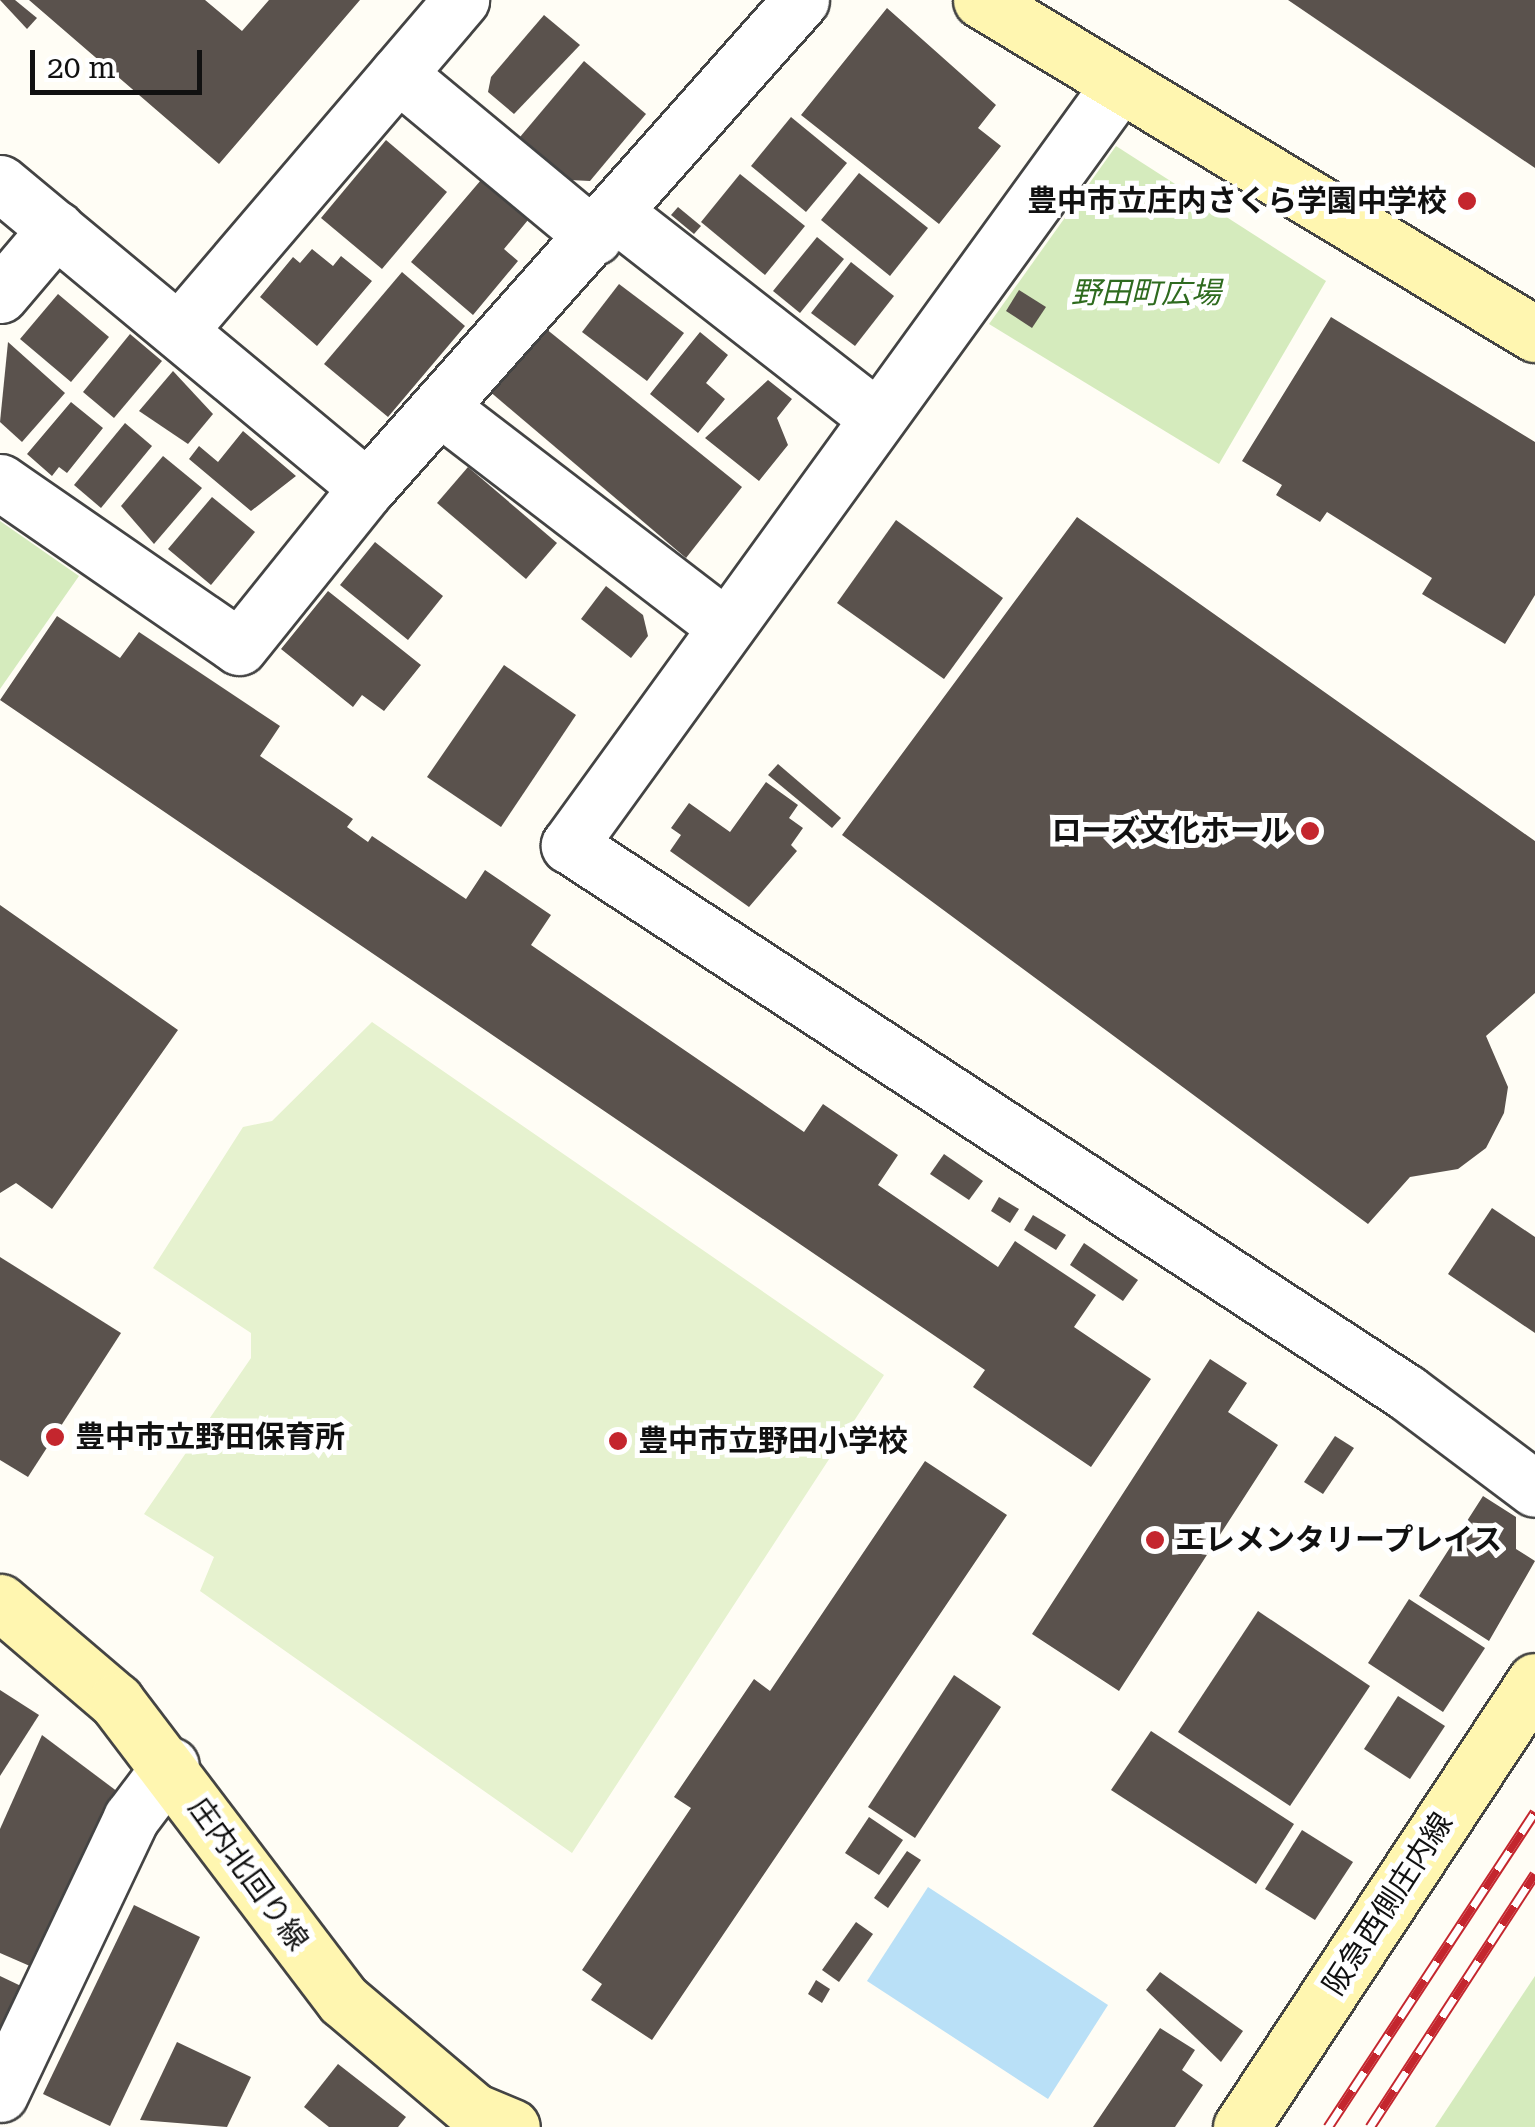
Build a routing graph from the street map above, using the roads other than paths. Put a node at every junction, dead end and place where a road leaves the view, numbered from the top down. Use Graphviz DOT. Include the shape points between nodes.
graph roads {
  1 [pos="461,0"];
  2 [pos="800,0"];
  3 [pos="981,0"];
  4 [pos="398,74"];
  5 [pos="1117,88"];
  6 [pos="0,183"];
  7 [pos="604,225"];
  8 [pos="56,229"];
  9 [pos="0,296"];
  10 [pos="180,329"];
  11 [pos="1535,334"];
  12 [pos="442,409"];
  13 [pos="876,417"];
  14 [pos="0,482"];
  15 [pos="368,488"];
  16 [pos="725,626"];
  17 [pos="1535,1489"];
  18 [pos="0,1602"];
  19 [pos="1535,1681"];
  20 [pos="170,1765"];
  21 [pos="0,2094"];
  22 [pos="483,2122"];
  23 [pos="1241,2127"];
  1 -- 4 [label="street"];
  2 -- 7 [label="street"];
  3 -- 5 [label="street"];
  4 -- 7 [label="street"];
  4 -- 10 [label="street"];
  5 -- 11 [label="street"];
  5 -- 13 [label="street"];
  6 -- 8 [label="street"];
  7 -- 12 [label="street"];
  7 -- 13 [label="street"];
  8 -- 9 [label="street"];
  8 -- 10 [label="street"];
  10 -- 15 [label="street"];
  12 -- 15 [label="street"];
  12 -- 16 [label="street"];
  13 -- 16 [label="street"];
  14 -- 15 [label="street" via="238,647"];
  16 -- 17 [label="street" via="570,845 1406,1392"];
  18 -- 20 [label="street, 庄内北回り線" via="116,1701"];
  19 -- 23 [label="street, 阪急西側庄内線"];
  20 -- 21 [label="street" via="131,1818"];
  20 -- 22 [label="street, 庄内北回り線" via="343,2000"];
}
